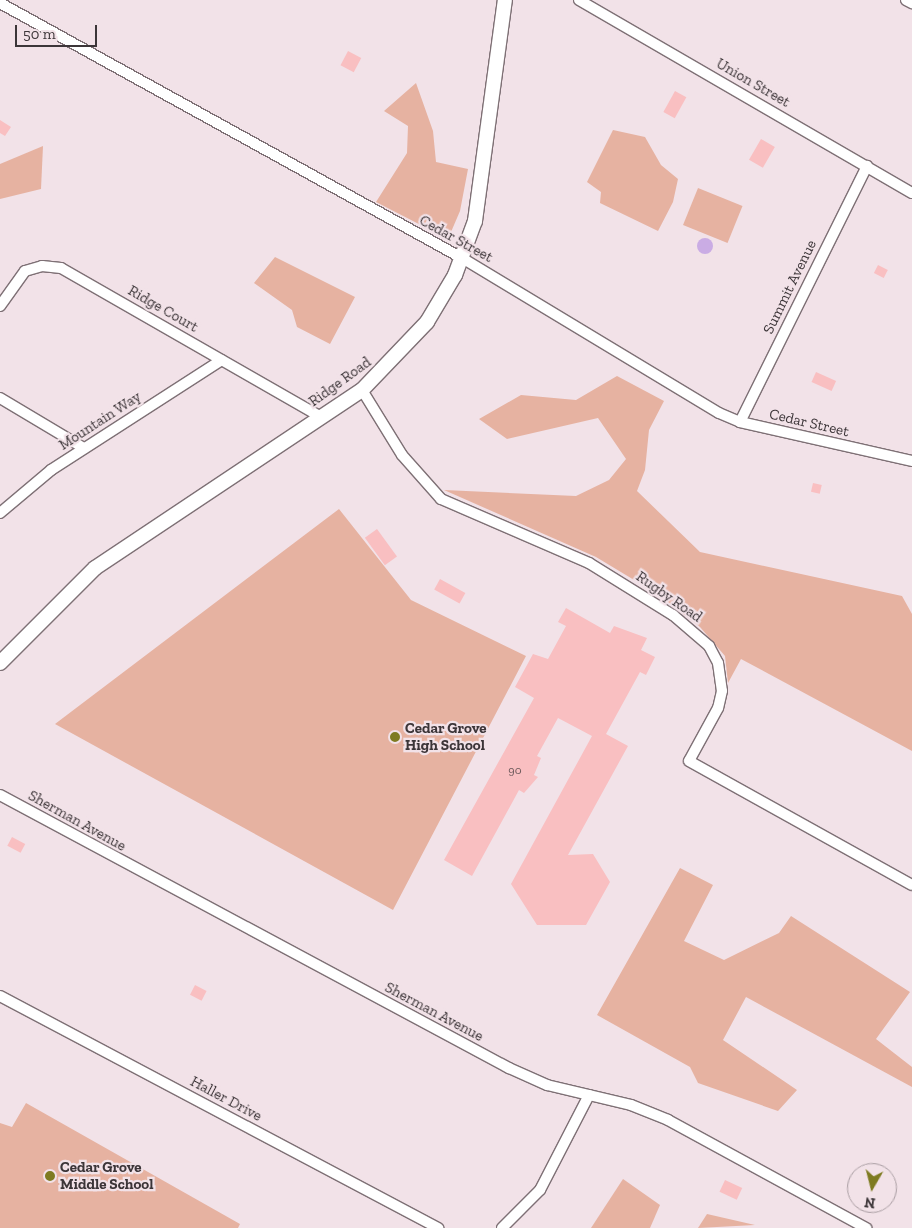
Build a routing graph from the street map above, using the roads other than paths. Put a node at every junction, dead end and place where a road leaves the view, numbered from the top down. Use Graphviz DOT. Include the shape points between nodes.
graph roads {
  1 [pos="505,0"];
  2 [pos="579,0"];
  3 [pos="906,0"];
  4 [pos="912,3"];
  5 [pos="1,6"];
  6 [pos="867,166"];
  7 [pos="912,193"];
  8 [pos="462,258"];
  9 [pos="0,306"];
  10 [pos="222,360"];
  11 [pos="362,390"];
  12 [pos="0,398"];
  13 [pos="321,417"];
  14 [pos="740,422"];
  15 [pos="84,448"];
  16 [pos="912,461"];
  17 [pos="0,513"];
  18 [pos="0,663"];
  19 [pos="0,795"];
  20 [pos="912,885"];
  21 [pos="0,996"];
  22 [pos="589,1095"];
  23 [pos="438,1228"];
  24 [pos="502,1228"];
  25 [pos="866,1228"];
  1 -- 8 [label="main road, Ridge Road" via="484,182"];
  2 -- 6 [label="street, Union Street"];
  3 -- 4 [label="street"];
  5 -- 8 [label="street, Cedar Street"];
  6 -- 7 [label="street, Union Street"];
  6 -- 14 [label="street, Summit Avenue"];
  8 -- 11 [label="main road, Ridge Road" via="416,337"];
  8 -- 14 [label="street, Cedar Street"];
  9 -- 10 [label="street, Ridge Court" via="20,275 36,266 55,266"];
  10 -- 13 [label="street, Ridge Court"];
  10 -- 15 [label="street, Mountain Way"];
  11 -- 13 [label="main road, Ridge Road"];
  11 -- 20 [label="street, Rugby Road" via="402,455 441,499 588,563 673,615 709,646 718,663 722,691 718,708 689,761"];
  12 -- 15 [label="street"];
  13 -- 18 [label="main road, Ridge Road" via="110,556"];
  14 -- 16 [label="street, Cedar Street"];
  15 -- 17 [label="street, Mountain Way" via="29,486"];
  19 -- 22 [label="street, Sherman Avenue" via="509,1068"];
  21 -- 23 [label="street, Haller Drive"];
  22 -- 24 [label="street" via="540,1190"];
  22 -- 25 [label="street, Sherman Avenue" via="630,1105 668,1120"];
}
